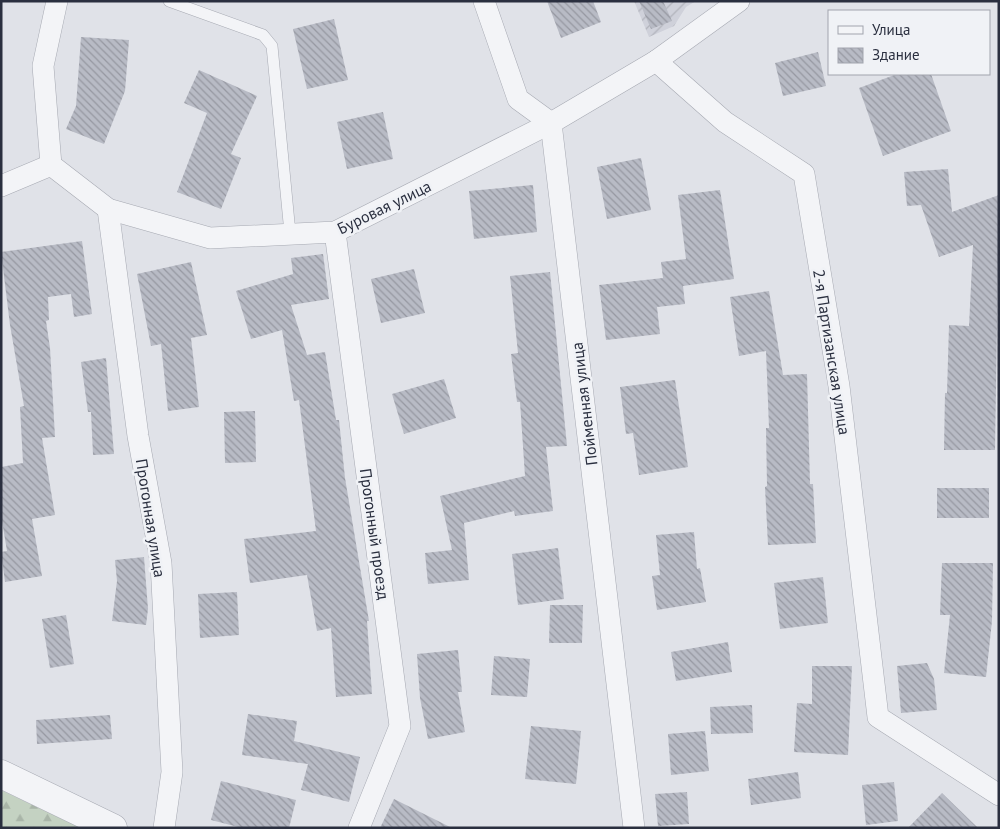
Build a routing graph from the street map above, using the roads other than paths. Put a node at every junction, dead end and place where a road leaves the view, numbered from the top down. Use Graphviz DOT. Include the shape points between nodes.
graph roads {
  1 [pos="57,1"];
  2 [pos="169,1"];
  3 [pos="484,1"];
  4 [pos="739,1"];
  5 [pos="656,60"];
  6 [pos="551,124"];
  7 [pos="51,165"];
  8 [pos="1,186"];
  9 [pos="108,209"];
  10 [pos="334,232"];
  11 [pos="290,233"];
  12 [pos="1,774"];
  13 [pos="999,795"];
  14 [pos="113,828"];
  15 [pos="164,828"];
  16 [pos="359,828"];
  17 [pos="634,828"];
  1 -- 7 [label="street" via="43,66"];
  2 -- 11 [label="lane" via="263,35 272,46"];
  3 -- 6 [label="street" via="518,99"];
  4 -- 5 [label="street, Буровая улица"];
  5 -- 6 [label="street, Буровая улица"];
  5 -- 13 [label="street, 2-я Партизанская улица" via="725,122 804,174 840,386 878,717"];
  6 -- 10 [label="street, Буровая улица"];
  6 -- 17 [label="street, Пойменная улица"];
  7 -- 8 [label="street"];
  7 -- 9 [label="street, Буровая улица"];
  9 -- 11 [label="street, Буровая улица" via="210,238"];
  9 -- 15 [label="street, Прогонная улица" via="138,436 161,563 172,772"];
  10 -- 11 [label="street, Буровая улица"];
  10 -- 16 [label="street, Прогонный проезд" via="400,726"];
  12 -- 14 [label="street"];
}
